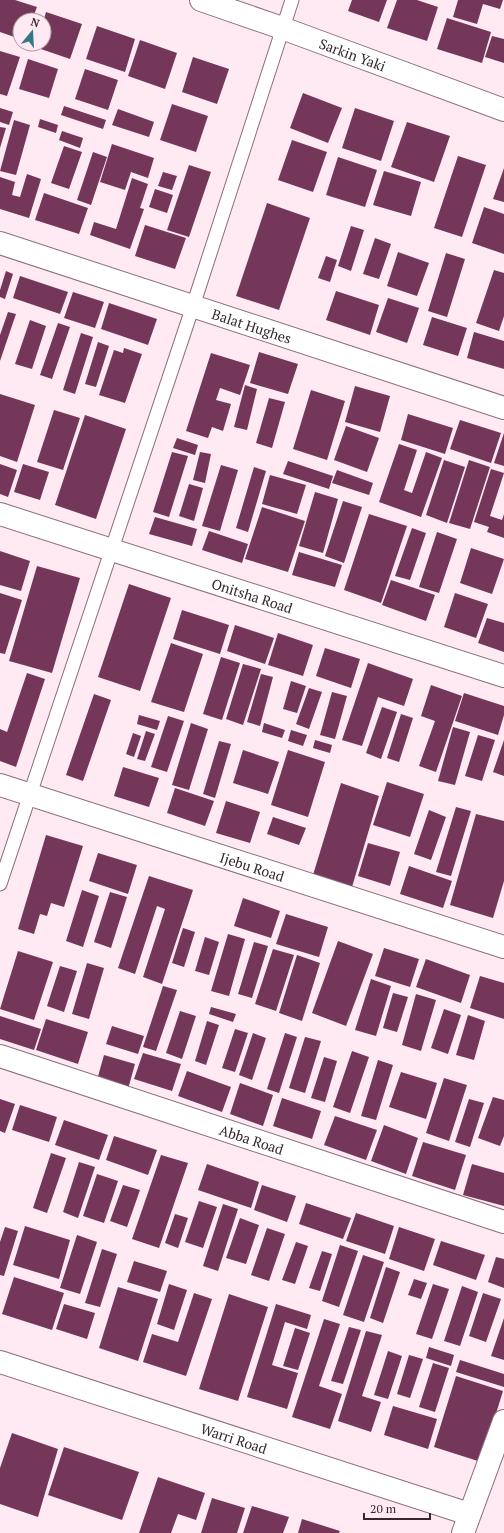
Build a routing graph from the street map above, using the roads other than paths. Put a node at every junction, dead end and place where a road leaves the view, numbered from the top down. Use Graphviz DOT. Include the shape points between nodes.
graph roads {
  1 [pos="201,0"];
  2 [pos="292,0"];
  3 [pos="282,28"];
  4 [pos="504,110"];
  5 [pos="0,243"];
  6 [pos="194,306"];
  7 [pos="504,408"];
  8 [pos="0,514"];
  9 [pos="111,550"];
  10 [pos="504,676"];
  11 [pos="0,785"];
  12 [pos="30,794"];
  13 [pos="0,884"];
  14 [pos="504,947"];
  15 [pos="0,1056"];
  16 [pos="504,1222"];
  17 [pos="0,1362"];
  18 [pos="504,1421"];
  19 [pos="466,1524"];
  1 -- 3 [label="street, Sarkin Yaki"];
  2 -- 3 [label="lane"];
  3 -- 4 [label="street, Sarkin Yaki"];
  3 -- 6 [label="lane"];
  5 -- 6 [label="street, Balat Hughes"];
  6 -- 7 [label="street, Balat Hughes"];
  6 -- 9 [label="lane"];
  8 -- 9 [label="street, Onitsha Road"];
  9 -- 10 [label="street, Onitsha Road"];
  9 -- 12 [label="lane"];
  11 -- 12 [label="street, Ijebu Road"];
  12 -- 13 [label="lane"];
  12 -- 14 [label="street, Ijebu Road"];
  15 -- 16 [label="street, Abba Road"];
  17 -- 19 [label="street, Warri Road"];
  18 -- 19 [label="street"];
}
